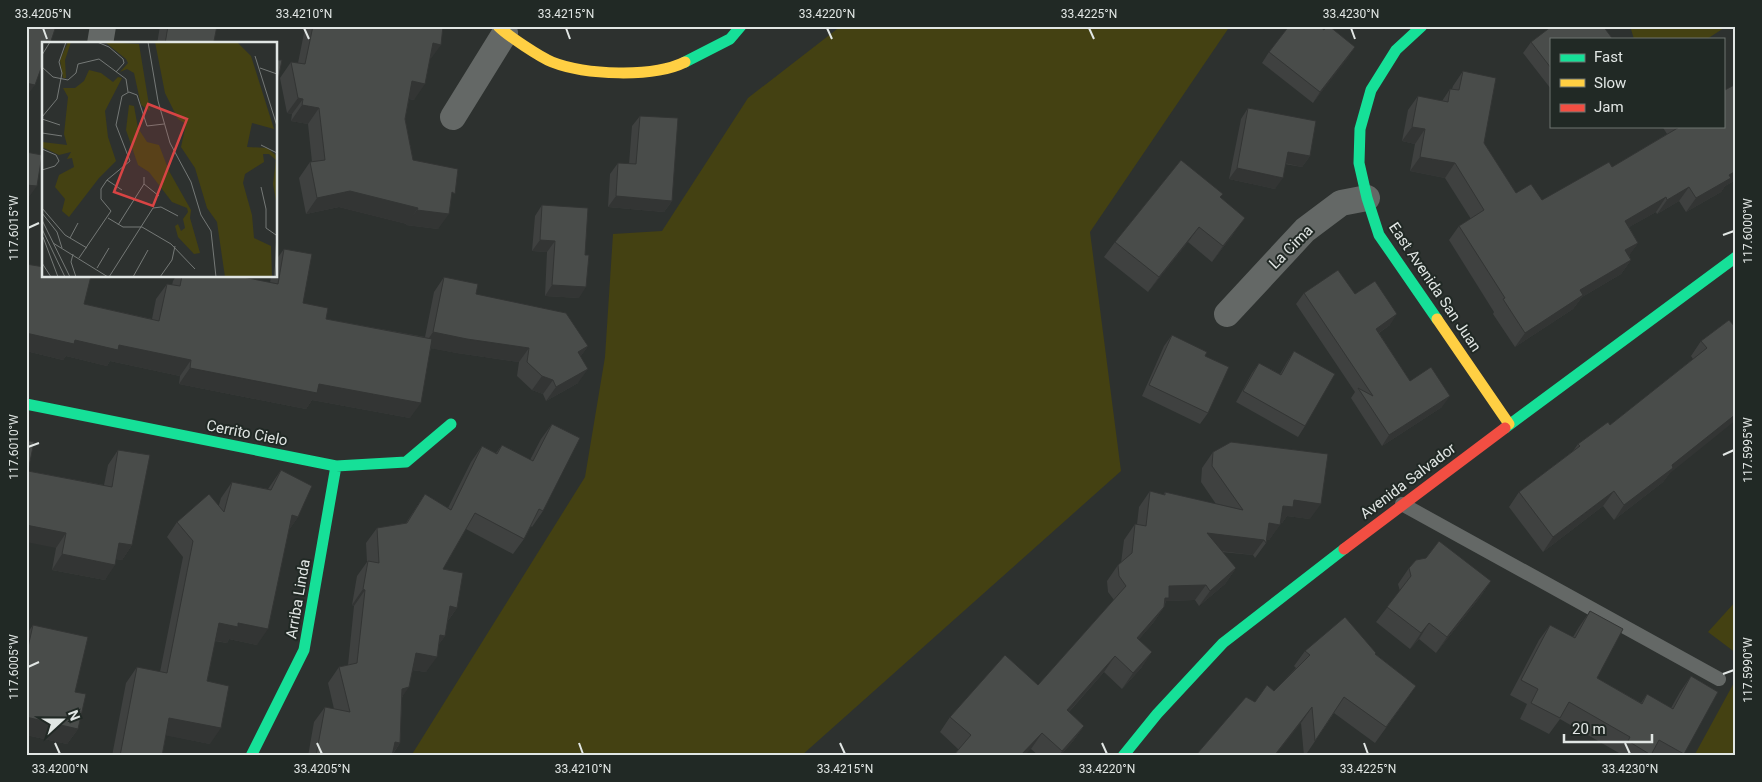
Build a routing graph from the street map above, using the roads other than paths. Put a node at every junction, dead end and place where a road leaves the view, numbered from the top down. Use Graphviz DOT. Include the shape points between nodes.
graph roads {
  1 [pos="103,26"];
  2 [pos="741,26"];
  3 [pos="1422,26"];
  4 [pos="502,30"];
  5 [pos="100,42"];
  6 [pos="453,117"];
  7 [pos="1366,198"];
  8 [pos="1736,257"];
  9 [pos="1227,314"];
  10 [pos="26,404"];
  11 [pos="451,424"];
  12 [pos="1509,424"];
  13 [pos="336,466"];
  14 [pos="1402,504"];
  15 [pos="1719,679"];
  16 [pos="251,756"];
  17 [pos="1122,756"];
  1 -- 5 [label="street"];
  2 -- 4 [label="street" via="730,38 676,66 610,73 552,62"];
  3 -- 7 [label="street, East Avenida San Juan" via="1396,50 1371,90 1360,129 1359,163"];
  4 -- 6 [label="street"];
  7 -- 9 [label="street, La Cima" via="1341,203 1305,230"];
  7 -- 12 [label="street, East Avenida San Juan" via="1379,235"];
  8 -- 12 [label="street, Avenida Salvador"];
  10 -- 13 [label="street, Cerrito Cielo"];
  11 -- 13 [label="street, Cerrito Cielo" via="406,462"];
  12 -- 14 [label="street, Avenida Salvador"];
  13 -- 16 [label="street, Arriba Linda" via="304,650"];
  14 -- 15 [label="lane"];
  14 -- 17 [label="street, Avenida Salvador" via="1223,643"];
}
